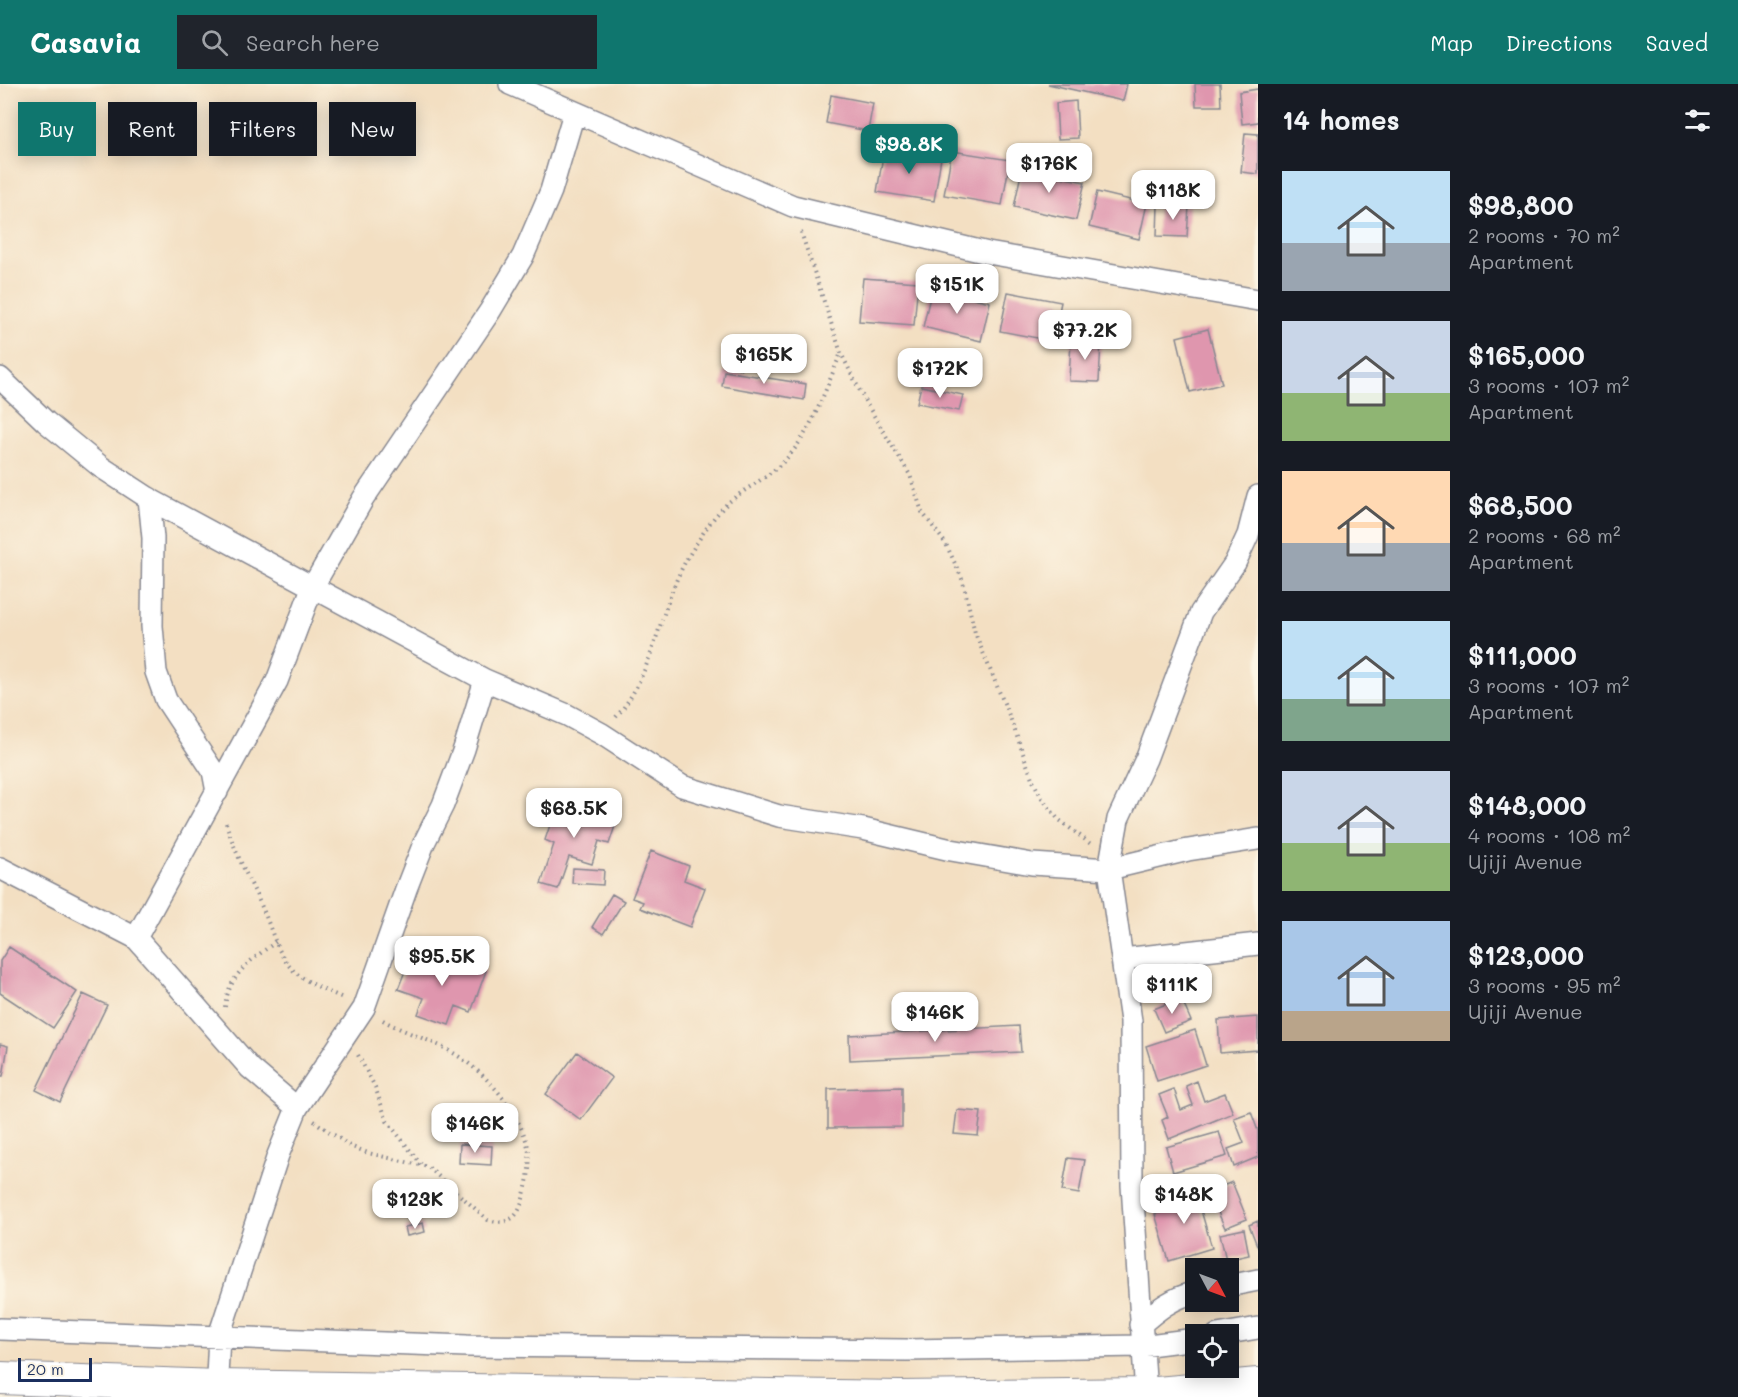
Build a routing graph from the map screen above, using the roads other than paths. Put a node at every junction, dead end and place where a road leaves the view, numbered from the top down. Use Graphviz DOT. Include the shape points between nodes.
graph roads {
  1 [pos="510,84"];
  2 [pos="574,113"];
  3 [pos="1258,300"];
  4 [pos="0,378"];
  5 [pos="1258,496"];
  6 [pos="149,498"];
  7 [pos="312,588"];
  8 [pos="485,680"];
  9 [pos="217,792"];
  10 [pos="1258,839"];
  11 [pos="1110,862"];
  12 [pos="0,868"];
  13 [pos="136,938"];
  14 [pos="1258,944"];
  15 [pos="1123,959"];
  16 [pos="297,1108"];
  17 [pos="1258,1280"];
  18 [pos="1239,1284"];
  19 [pos="1185,1296"];
  20 [pos="1140,1325"];
  21 [pos="1258,1328"];
  22 [pos="0,1329"];
  23 [pos="1239,1331"];
  24 [pos="219,1336"];
  25 [pos="1185,1340"];
  26 [pos="1142,1346"];
  27 [pos="0,1378"];
  28 [pos="89,1379"];
  29 [pos="1258,1384"];
  30 [pos="216,1391"];
  31 [pos="541,1393"];
  32 [pos="1146,1394"];
  33 [pos="60,1397"];
  34 [pos="1007,1397"];
  1 -- 2 [label="street"];
  2 -- 3 [label="street" via="793,206 988,253"];
  2 -- 7 [label="street" via="551,191 523,256 363,499"];
  4 -- 6 [label="street" via="46,422"];
  5 -- 11 [label="street" via="1248,535 1235,563 1201,612 1146,759 1118,819"];
  6 -- 7 [label="street"];
  6 -- 9 [label="street" via="156,672 180,725 213,771"];
  7 -- 8 [label="street"];
  7 -- 9 [label="street" via="277,681"];
  8 -- 11 [label="street" via="567,715 682,786 779,816 1032,864"];
  8 -- 16 [label="street" via="461,759 406,888 364,1008"];
  9 -- 13 [label="street"];
  10 -- 11 [label="street"];
  11 -- 15 [label="street"];
  12 -- 13 [label="street"];
  13 -- 16 [label="street" via="250,1068"];
  14 -- 15 [label="street"];
  15 -- 20 [label="street" via="1131,1021 1132,1185"];
  16 -- 24 [label="street"];
  17 -- 18 [label="street"];
  19 -- 20 [label="street" via="1169,1302"];
  20 -- 26 [label="street"];
  21 -- 23 [label="street"];
  22 -- 24 [label="street"];
  24 -- 26 [label="street" via="467,1346 907,1350"];
  24 -- 30 [label="street"];
  25 -- 26 [label="street"];
  26 -- 32 [label="street"];
  27 -- 28 [label="street"];
  28 -- 30 [label="street"];
  28 -- 33 [label="street"];
  29 -- 32 [label="street"];
  30 -- 31 [label="street"];
  31 -- 34 [label="street"];
  32 -- 34 [label="street"];
}
